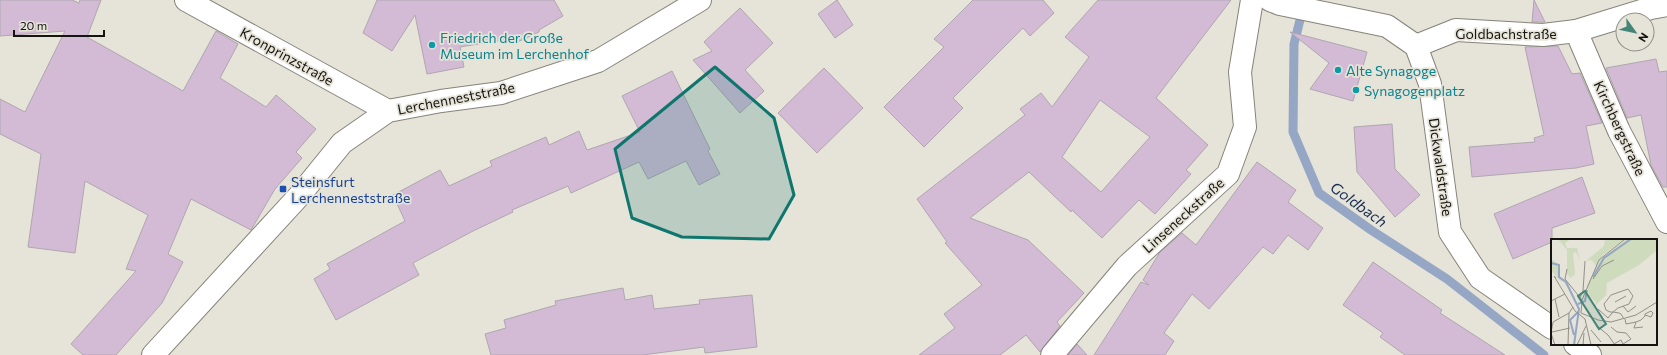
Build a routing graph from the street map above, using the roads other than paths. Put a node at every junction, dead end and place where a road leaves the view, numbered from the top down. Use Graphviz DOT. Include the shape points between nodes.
graph roads {
  1 [pos="186,0"];
  2 [pos="700,0"];
  3 [pos="1252,0"];
  4 [pos="1275,2"];
  5 [pos="1667,5"];
  6 [pos="1576,31"];
  7 [pos="1416,46"];
  8 [pos="388,111"];
  9 [pos="1667,222"];
  10 [pos="1551,327"];
  11 [pos="1576,345"];
  12 [pos="153,355"];
  13 [pos="1052,355"];
  14 [pos="1590,355"];
  1 -- 8 [label="street, Kronprinzstraße"];
  2 -- 8 [label="street, Lerchenneststraße" via="598,61 501,93"];
  3 -- 13 [label="street, Linseneckstraße" via="1240,72 1245,128 1228,174 1127,266"];
  4 -- 7 [label="street" via="1387,26"];
  5 -- 6 [label="street, Goldbachstraße"];
  6 -- 7 [label="street, Goldbachstraße" via="1543,35 1456,30"];
  6 -- 9 [label="street, Kirchbergstraße" via="1619,131"];
  7 -- 10 [label="street, Dickwaldstraße" via="1430,84 1450,232 1480,278"];
  8 -- 12 [label="street, Lerchenneststraße" via="342,143 298,196"];
  11 -- 14 [label="street"];
}
